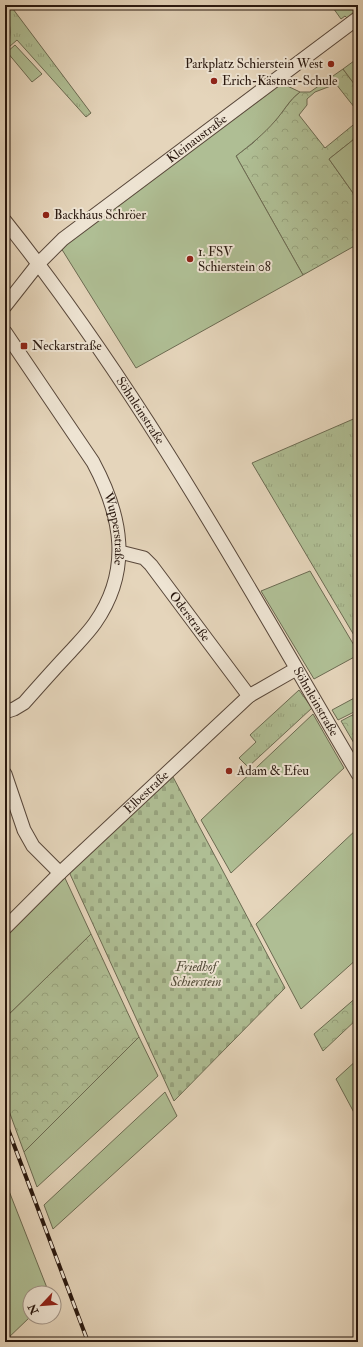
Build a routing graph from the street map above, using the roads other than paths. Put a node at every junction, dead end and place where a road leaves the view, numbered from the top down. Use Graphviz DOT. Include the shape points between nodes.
graph roads {
  1 [pos="358,18"];
  2 [pos="5,221"];
  3 [pos="38,264"];
  4 [pos="5,306"];
  5 [pos="5,332"];
  6 [pos="120,552"];
  7 [pos="296,669"];
  8 [pos="249,696"];
  9 [pos="5,712"];
  10 [pos="5,774"];
  11 [pos="358,774"];
  12 [pos="60,873"];
  13 [pos="5,928"];
  1 -- 3 [label="street, Kleinaustraße" via="72,232"];
  2 -- 3 [label="street, Söhnleinstraße"];
  3 -- 4 [label="street"];
  3 -- 7 [label="street, Söhnleinstraße" via="150,422 261,609 274,636"];
  5 -- 6 [label="street, Wupperstraße" via="102,478 114,508"];
  6 -- 8 [label="street, Oderstraße" via="144,558 151,565"];
  6 -- 9 [label="street, Wupperstraße" via="119,567 111,595 96,623 24,703"];
  7 -- 8 [label="street, Elbestraße"];
  7 -- 11 [label="street, Söhnleinstraße"];
  8 -- 12 [label="street, Elbestraße"];
  10 -- 12 [label="street" via="24,830 33,846"];
  12 -- 13 [label="street, Elbestraße"];
}
